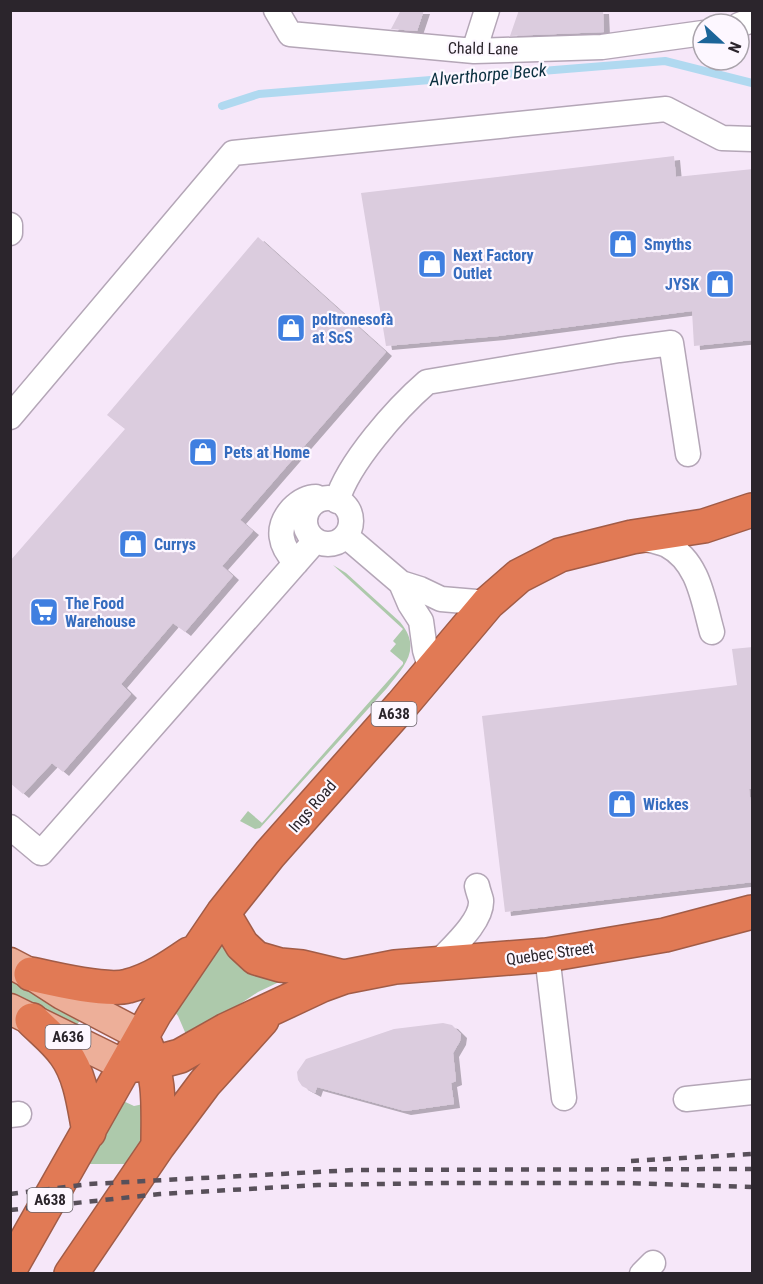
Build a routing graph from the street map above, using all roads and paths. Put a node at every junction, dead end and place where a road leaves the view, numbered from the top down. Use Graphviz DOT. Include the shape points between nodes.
graph roads {
  1 [pos="276,10"];
  2 [pos="487,10"];
  3 [pos="691,35"];
  4 [pos="474,51"];
  5 [pos="753,139"];
  6 [pos="10,225"];
  7 [pos="10,233"];
  8 [pos="10,417"];
  9 [pos="688,454"];
  10 [pos="333,500"];
  11 [pos="753,510"];
  12 [pos="346,536"];
  13 [pos="632,537"];
  14 [pos="315,541"];
  15 [pos="296,563"];
  16 [pos="401,583"];
  17 [pos="488,603"];
  18 [pos="712,632"];
  19 [pos="431,670"];
  20 [pos="10,827"];
  21 [pos="477,886"];
  22 [pos="753,912"];
  23 [pos="223,913"];
  24 [pos="198,948"];
  25 [pos="547,955"];
  26 [pos="436,965"];
  27 [pos="21,969"];
  28 [pos="344,977"];
  29 [pos="271,1010"];
  30 [pos="21,1015"];
  31 [pos="141,1055"];
  32 [pos="753,1092"];
  33 [pos="564,1098"];
  34 [pos="686,1100"];
  35 [pos="88,1132"];
  36 [pos="158,1146"];
  37 [pos="10,1269"];
  38 [pos="71,1274"];
  1 -- 4 [label="street, Chald Lane" via="290,34"];
  2 -- 4 [label="street"];
  3 -- 4 [label="street, Chald Lane" via="602,47"];
  5 -- 8 [label="street" via="722,138 666,110 232,153"];
  6 -- 7 [label="street"];
  9 -- 10 [label="street" via="671,343 427,382 409,397 351,467"];
  10 -- 12 [label="street" via="349,512 351,521"];
  10 -- 14 [label="street" via="318,501 306,515 306,528"];
  10 -- 15 [label="street" via="309,497 282,523 281,542"];
  11 -- 13 [label="highway, Ings Road / A638" via="704,526"];
  12 -- 14 [label="street" via="329,544"];
  12 -- 16 [label="street"];
  13 -- 17 [label="highway, Ings Road / A638" via="560,555 519,576"];
  13 -- 18 [label="street" via="665,543 684,556 695,572"];
  14 -- 15 [label="street"];
  15 -- 20 [label="street" via="41,853"];
  16 -- 17 [label="street" via="441,599"];
  16 -- 19 [label="street" via="421,621"];
  17 -- 19 [label="highway, Ings Road / A638"];
  19 -- 23 [label="highway, Ings Road / A638"];
  21 -- 26 [label="street" via="481,902 477,916"];
  22 -- 25 [label="highway, Quebec Street" via="665,935"];
  23 -- 24 [label="highway, Ings Road / A638"];
  23 -- 28 [label="highway, Quebec Street" via="242,945 256,958"];
  24 -- 27 [label="highway" via="158,975 126,987 71,983"];
  24 -- 31 [label="highway, Ings Road / A638" via="160,1005"];
  25 -- 26 [label="highway, Quebec Street"];
  25 -- 33 [label="street"];
  26 -- 28 [label="highway, Quebec Street" via="395,967"];
  27 -- 31 [label="main road, A636" via="62,994"];
  28 -- 29 [label="highway, Quebec Street"];
  29 -- 31 [label="highway" via="180,1056"];
  29 -- 36 [label="highway, Quebec Street" via="205,1083"];
  30 -- 31 [label="main road, A636"];
  30 -- 35 [label="highway" via="66,1055 82,1096"];
  31 -- 35 [label="highway, Ings Road / A638"];
  31 -- 36 [label="highway" via="158,1094"];
  32 -- 34 [label="street"];
  35 -- 37 [label="highway, Ings Road / A638"];
  36 -- 38 [label="highway"];
}
